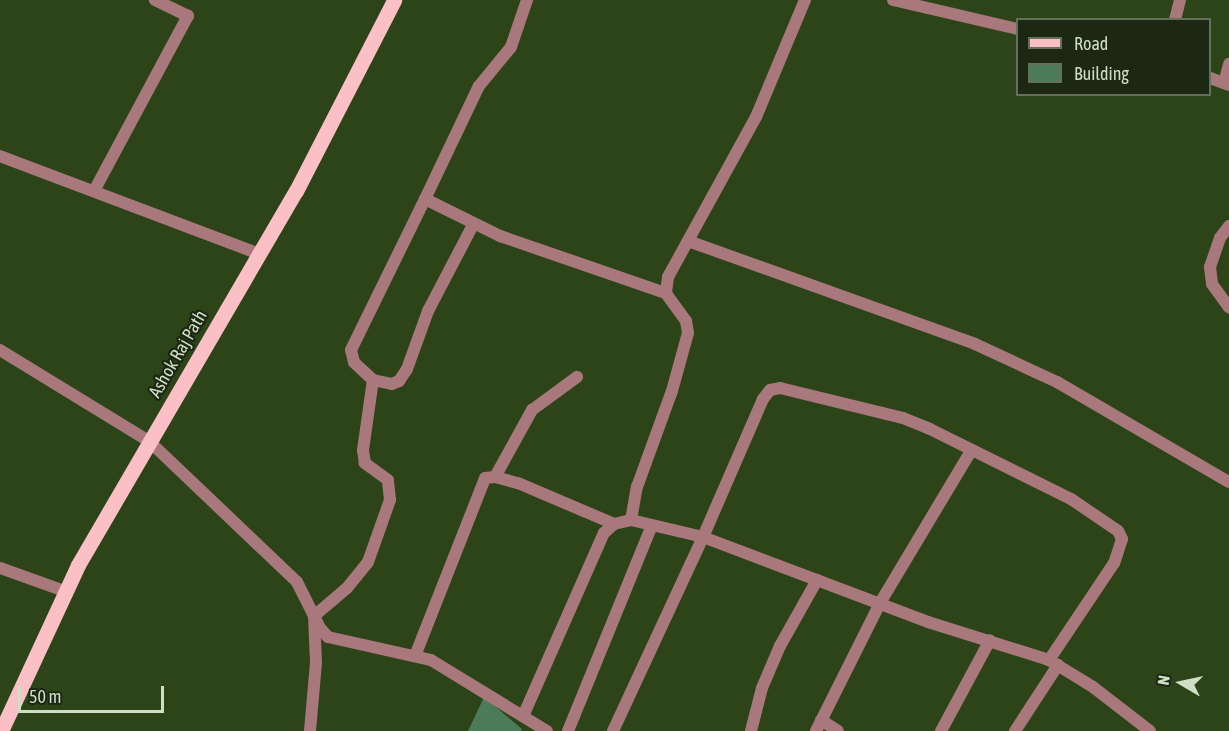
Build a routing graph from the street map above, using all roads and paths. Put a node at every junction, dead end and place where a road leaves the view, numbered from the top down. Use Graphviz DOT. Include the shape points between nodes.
graph roads {
  1 [pos="155,0"];
  2 [pos="394,0"];
  3 [pos="527,0"];
  4 [pos="805,0"];
  5 [pos="894,0"];
  6 [pos="1180,0"];
  7 [pos="909,1"];
  8 [pos="1176,18"];
  9 [pos="1016,29"];
  10 [pos="1229,64"];
  11 [pos="1211,79"];
  12 [pos="1227,84"];
  13 [pos="0,156"];
  14 [pos="94,191"];
  15 [pos="425,200"];
  16 [pos="473,225"];
  17 [pos="1229,226"];
  18 [pos="688,241"];
  19 [pos="260,254"];
  20 [pos="1212,284"];
  21 [pos="1229,291"];
  22 [pos="666,293"];
  23 [pos="1229,307"];
  24 [pos="0,350"];
  25 [pos="577,377"];
  26 [pos="373,380"];
  27 [pos="150,442"];
  28 [pos="971,451"];
  29 [pos="495,477"];
  30 [pos="1229,482"];
  31 [pos="631,520"];
  32 [pos="614,524"];
  33 [pos="651,525"];
  34 [pos="703,537"];
  35 [pos="0,568"];
  36 [pos="817,580"];
  37 [pos="67,592"];
  38 [pos="880,603"];
  39 [pos="314,616"];
  40 [pos="990,640"];
  41 [pos="415,656"];
  42 [pos="1054,663"];
  43 [pos="524,714"];
  44 [pos="818,726"];
  45 [pos="1,731"];
  46 [pos="310,731"];
  47 [pos="547,731"];
  48 [pos="568,731"];
  49 [pos="613,731"];
  50 [pos="751,731"];
  51 [pos="838,731"];
  52 [pos="941,731"];
  53 [pos="1015,731"];
  54 [pos="1150,731"];
  1 -- 14 [label="street" via="188,16"];
  2 -- 19 [label="main road, Ashok Raj Path"];
  3 -- 15 [label="street" via="511,47 479,86"];
  4 -- 18 [label="street" via="756,117"];
  5 -- 7 [label="street"];
  6 -- 8 [label="street"];
  7 -- 9 [label="street"];
  10 -- 12 [label="street"];
  11 -- 12 [label="street"];
  13 -- 14 [label="street"];
  14 -- 19 [label="street"];
  15 -- 16 [label="street"];
  15 -- 26 [label="street" via="351,350 354,362"];
  16 -- 22 [label="street"];
  16 -- 26 [label="street" via="428,310 407,369 392,384"];
  17 -- 20 [label="street" via="1213,253"];
  18 -- 22 [label="street" via="668,277"];
  18 -- 30 [label="street" via="975,344 1058,382"];
  19 -- 27 [label="main road, Ashok Raj Path"];
  20 -- 21 [label="street"];
  20 -- 23 [label="street"];
  22 -- 31 [label="street" via="686,321 688,333 672,391 637,487"];
  24 -- 27 [label="street"];
  25 -- 29 [label="street" via="532,410"];
  26 -- 39 [label="street" via="363,450 369,470 388,480 390,500 368,562 347,588"];
  27 -- 37 [label="main road, Ashok Raj Path"];
  27 -- 39 [label="street" via="297,582"];
  28 -- 34 [label="street" via="903,418 780,388 770,390"];
  28 -- 38 [label="street"];
  28 -- 42 [label="street" via="1071,499 1118,531 1122,540 1114,563"];
  29 -- 32 [label="street"];
  29 -- 41 [label="street" via="485,478 479,486"];
  31 -- 32 [label="street"];
  31 -- 33 [label="street"];
  32 -- 43 [label="street" via="604,532"];
  33 -- 34 [label="street"];
  33 -- 48 [label="street"];
  34 -- 36 [label="street"];
  34 -- 49 [label="street"];
  35 -- 37 [label="street"];
  36 -- 38 [label="street"];
  36 -- 50 [label="street" via="780,646 762,688"];
  37 -- 45 [label="main road, Ashok Raj Path"];
  38 -- 40 [label="street"];
  38 -- 44 [label="street"];
  39 -- 41 [label="street" via="328,637"];
  39 -- 46 [label="street" via="316,662"];
  40 -- 42 [label="street"];
  40 -- 52 [label="street"];
  41 -- 43 [label="street" via="449,669"];
  42 -- 53 [label="street"];
  42 -- 54 [label="street"];
  43 -- 47 [label="street"];
  44 -- 51 [label="street"];
}
